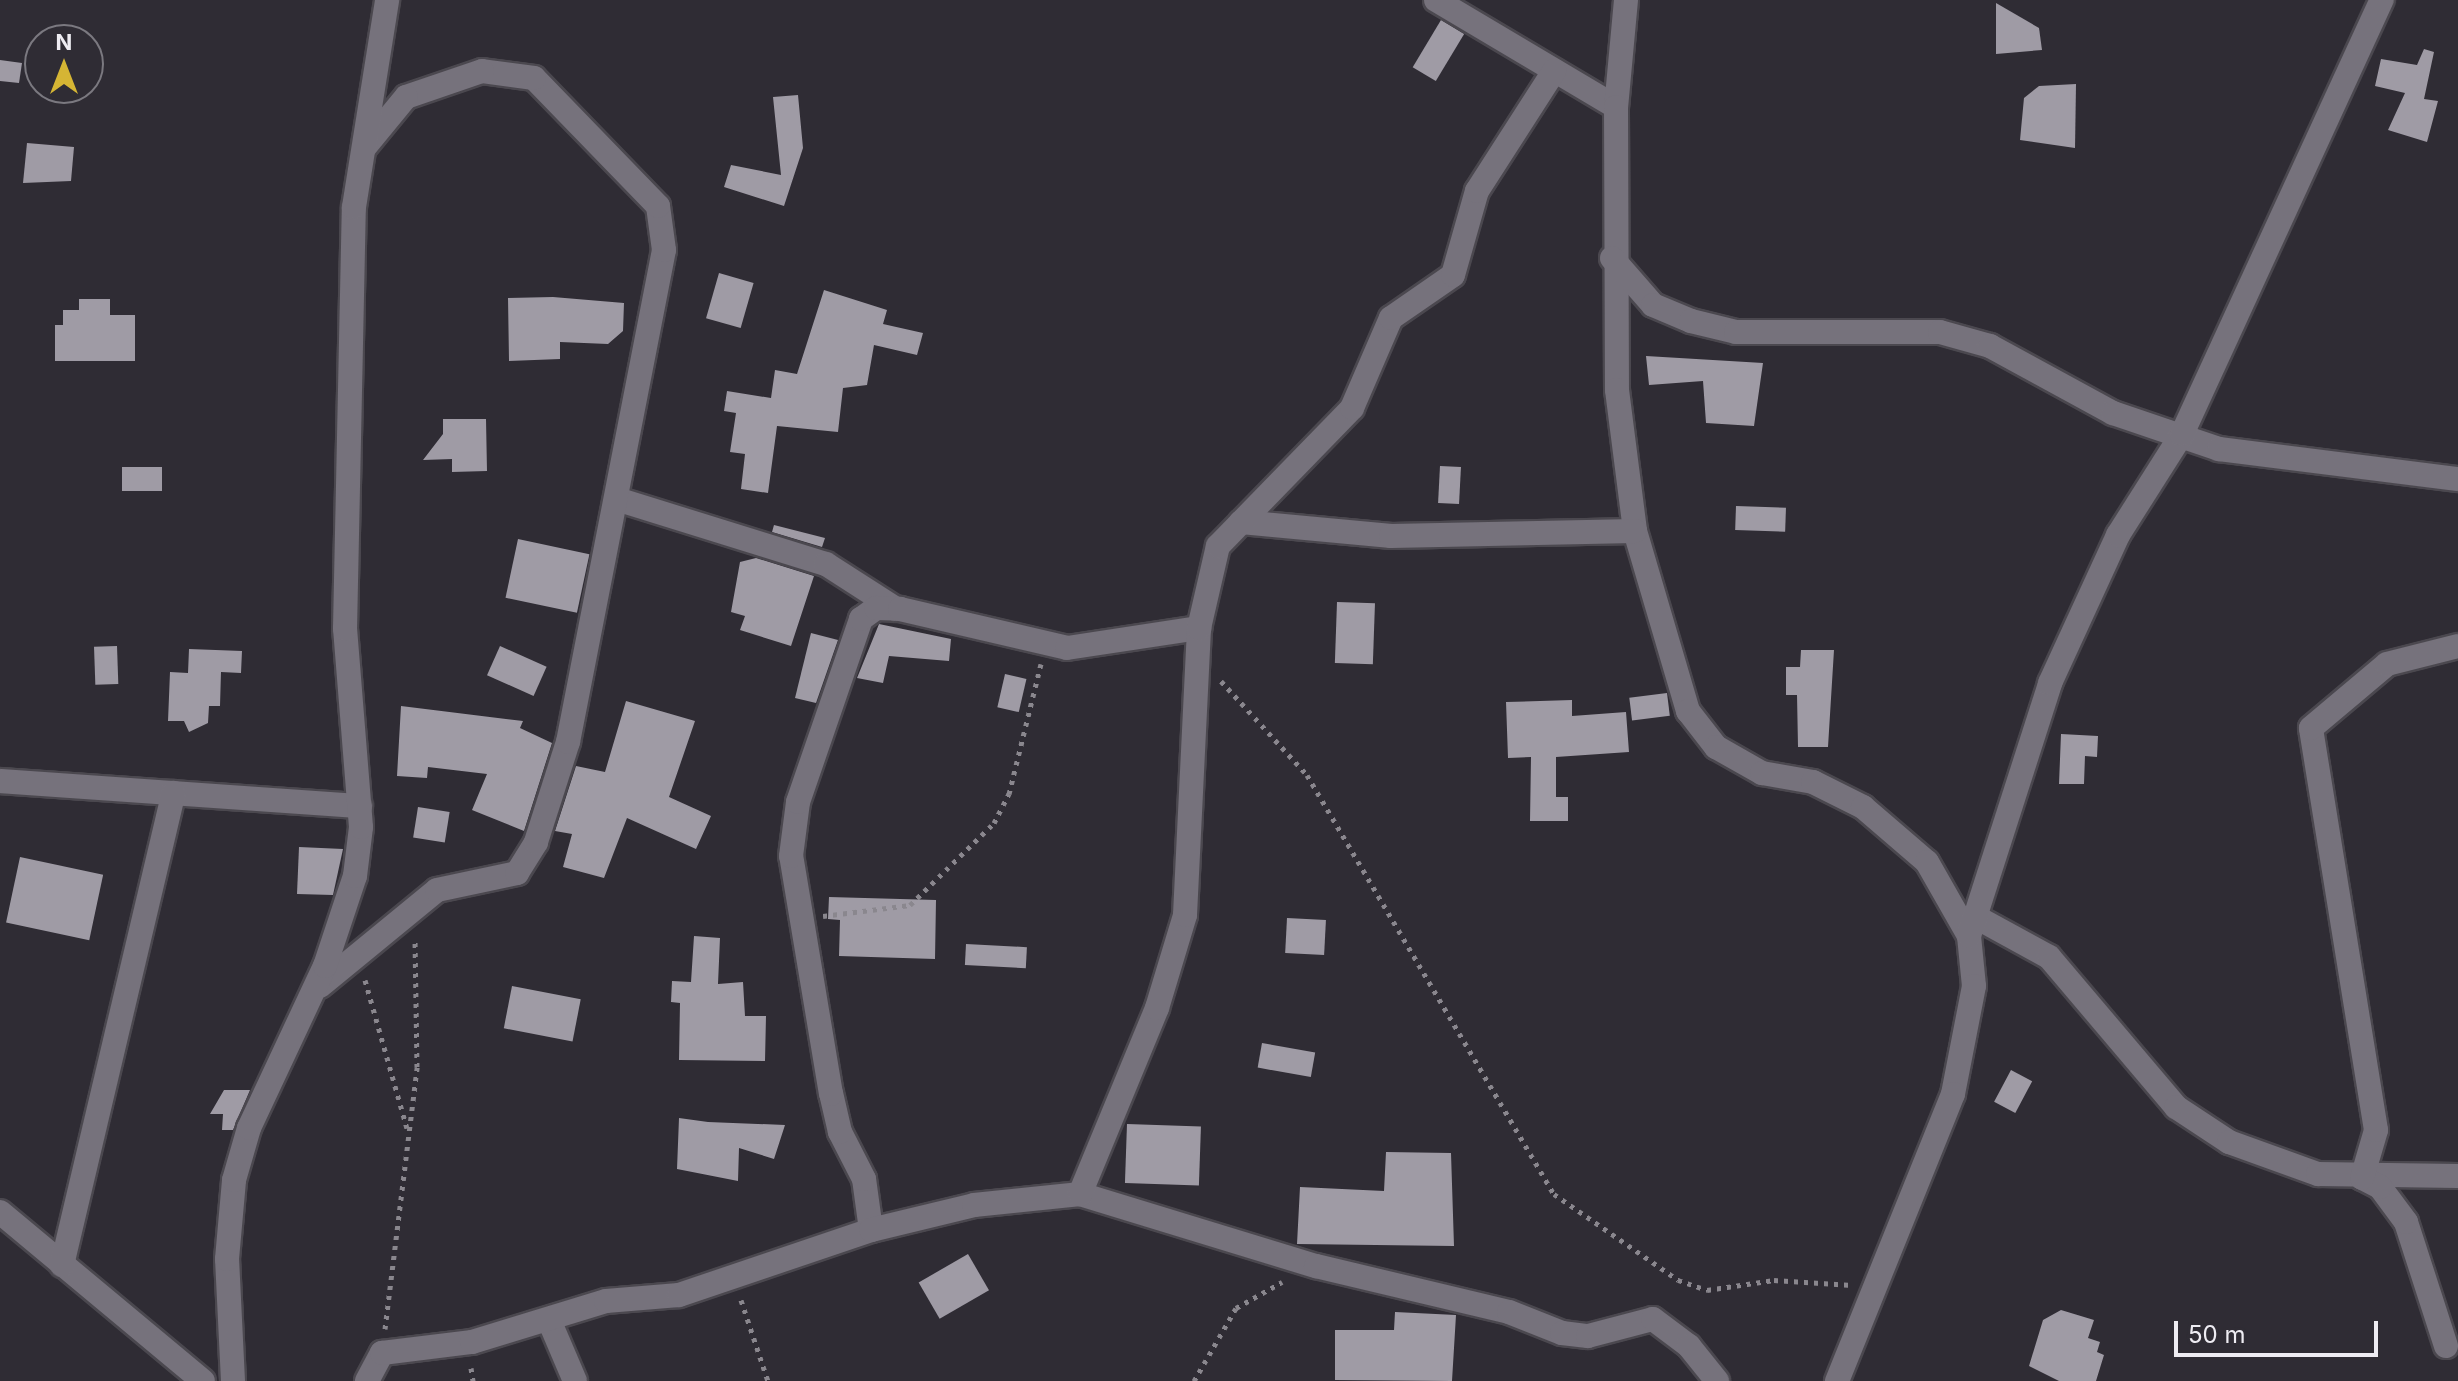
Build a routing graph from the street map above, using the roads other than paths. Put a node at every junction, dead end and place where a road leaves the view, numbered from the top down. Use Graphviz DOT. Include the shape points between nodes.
graph roads {
  1 [pos="387,0"];
  2 [pos="1436,0"];
  3 [pos="1626,0"];
  4 [pos="2382,0"];
  5 [pos="1554,71"];
  6 [pos="1616,107"];
  7 [pos="365,147"];
  8 [pos="1612,258"];
  9 [pos="2182,434"];
  10 [pos="2458,479"];
  11 [pos="620,500"];
  12 [pos="1241,522"];
  13 [pos="1635,531"];
  14 [pos="896,609"];
  15 [pos="1198,640"];
  16 [pos="2458,646"];
  17 [pos="0,781"];
  18 [pos="174,793"];
  19 [pos="360,806"];
  20 [pos="1972,926"];
  21 [pos="312,993"];
  22 [pos="2458,1176"];
  23 [pos="2362,1178"];
  24 [pos="1080,1194"];
  25 [pos="0,1212"];
  26 [pos="871,1230"];
  27 [pos="62,1265"];
  28 [pos="549,1320"];
  29 [pos="2446,1346"];
  30 [pos="203,1381"];
  31 [pos="233,1381"];
  32 [pos="367,1381"];
  33 [pos="575,1381"];
  34 [pos="1717,1381"];
  35 [pos="1837,1381"];
  1 -- 7 [label="street"];
  2 -- 5 [label="street"];
  3 -- 6 [label="street"];
  4 -- 9 [label="street"];
  5 -- 6 [label="street"];
  5 -- 12 [label="street" via="1477,191 1453,275 1391,318 1352,408"];
  6 -- 8 [label="street"];
  7 -- 11 [label="street" via="406,97 482,71 534,78 658,206 664,250"];
  7 -- 19 [label="street" via="354,207 345,629"];
  8 -- 9 [label="street" via="1653,305 1691,321 1736,332 1940,332 1990,346 2113,413"];
  8 -- 13 [label="street" via="1617,390"];
  9 -- 10 [label="street" via="2219,449"];
  9 -- 20 [label="street" via="2118,535 2050,683"];
  11 -- 14 [label="street" via="826,564"];
  11 -- 21 [label="street" via="568,742 525,863 507,880 462,882 413,906"];
  12 -- 13 [label="street" via="1391,536"];
  12 -- 15 [label="street" via="1218,546"];
  13 -- 20 [label="street" via="1688,711 1716,747 1762,773 1813,782 1863,807 1927,862"];
  14 -- 15 [label="street" via="1059,647"];
  14 -- 26 [label="street" via="866,612 851,639 798,802 791,856 837,1119 864,1179"];
  15 -- 24 [label="street" via="1185,915 1157,1008"];
  16 -- 23 [label="street" via="2387,664 2311,728 2376,1130"];
  17 -- 18 [label="street"];
  18 -- 19 [label="street"];
  18 -- 27 [label="street"];
  19 -- 21 [label="street" via="355,876"];
  20 -- 23 [label="street" via="2049,957 2176,1107 2229,1142 2318,1174"];
  20 -- 35 [label="street" via="1974,986 1953,1094"];
  21 -- 31 [label="street" via="249,1128 234,1180 227,1259"];
  22 -- 23 [label="street"];
  23 -- 29 [label="street" via="2380,1187 2406,1222"];
  24 -- 26 [label="street" via="974,1205"];
  24 -- 34 [label="street" via="1316,1266 1509,1312 1562,1333 1588,1336 1653,1319 1689,1346"];
  25 -- 27 [label="street"];
  26 -- 28 [label="street" via="735,1280 606,1301"];
  27 -- 30 [label="street"];
  28 -- 32 [label="street" via="472,1342 382,1353"];
  28 -- 33 [label="street"];
}
